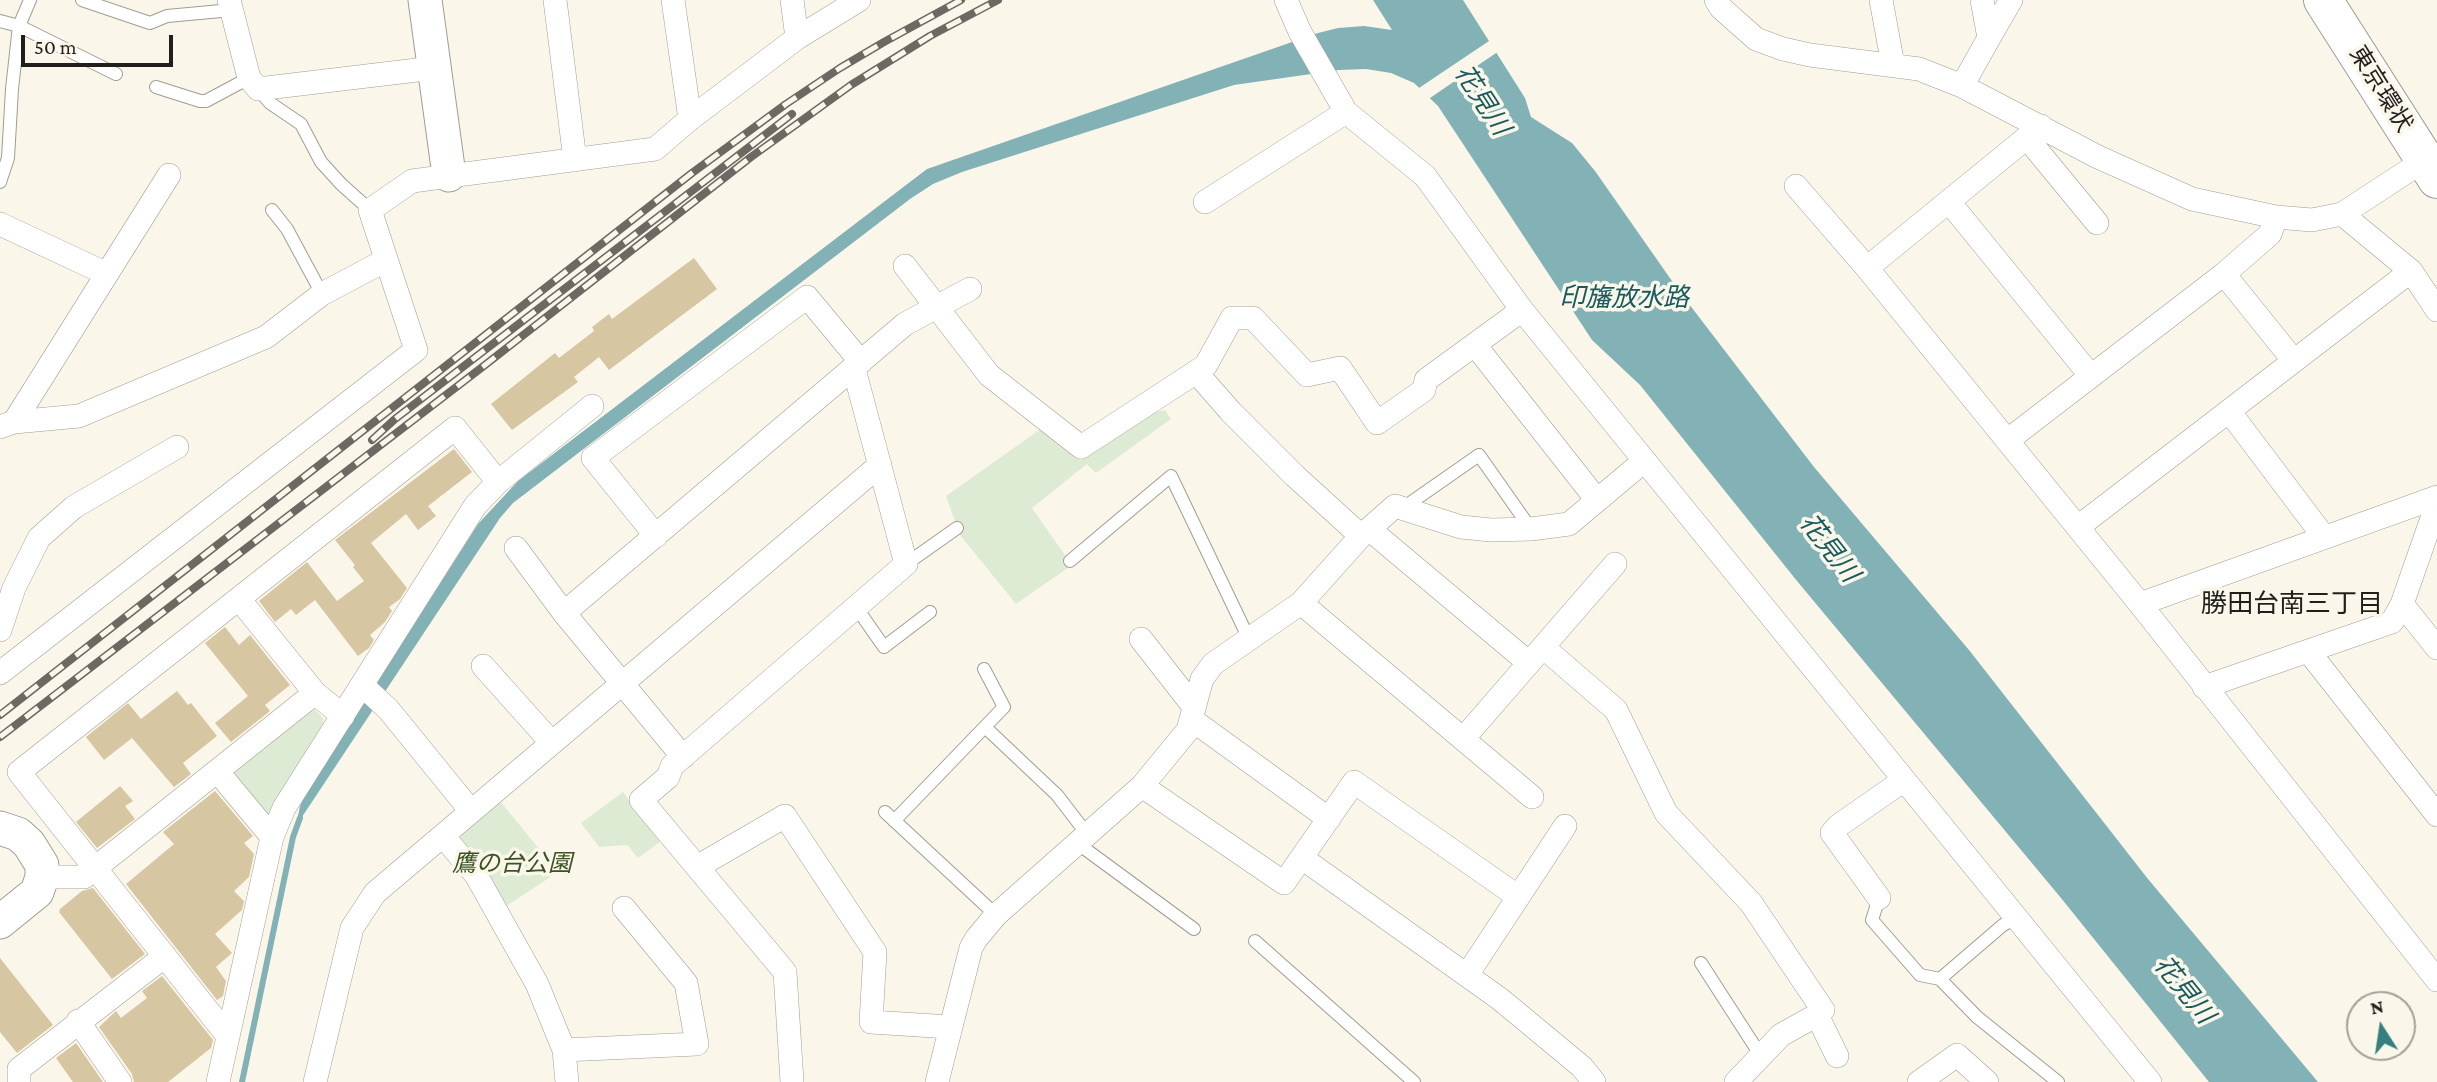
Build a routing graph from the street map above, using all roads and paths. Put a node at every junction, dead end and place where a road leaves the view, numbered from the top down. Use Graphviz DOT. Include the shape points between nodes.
graph roads {
  1 [pos="30,0"];
  2 [pos="82,0"];
  3 [pos="425,0"];
  4 [pos="555,0"];
  5 [pos="673,0"];
  6 [pos="792,0"];
  7 [pos="859,0"];
  8 [pos="1286,0"];
  9 [pos="1716,0"];
  10 [pos="1881,0"];
  11 [pos="1982,0"];
  12 [pos="2011,0"];
  13 [pos="2323,0"];
  14 [pos="2354,0"];
  15 [pos="230,5"];
  16 [pos="0,21"];
  17 [pos="19,26"];
  18 [pos="797,38"];
  19 [pos="1989,38"];
  20 [pos="1893,65"];
  21 [pos="434,68"];
  22 [pos="116,74"];
  23 [pos="254,84"];
  24 [pos="1962,86"];
  25 [pos="156,87"];
  26 [pos="1346,112"];
  27 [pos="690,119"];
  28 [pos="2034,132"];
  29 [pos="2434,155"];
  30 [pos="575,160"];
  31 [pos="169,175"];
  32 [pos="449,175"];
  33 [pos="0,182"];
  34 [pos="1796,186"];
  35 [pos="1205,202"];
  36 [pos="1950,203"];
  37 [pos="272,210"];
  38 [pos="370,210"];
  39 [pos="2342,215"];
  40 [pos="2276,217"];
  41 [pos="2097,223"];
  42 [pos="0,224"];
  43 [pos="386,260"];
  44 [pos="905,266"];
  45 [pos="1867,268"];
  46 [pos="2412,271"];
  47 [pos="107,274"];
  48 [pos="2224,274"];
  49 [pos="970,289"];
  50 [pos="322,295"];
  51 [pos="937,307"];
  52 [pos="1522,310"];
  53 [pos="2437,310"];
  54 [pos="1475,345"];
  55 [pos="2294,361"];
  56 [pos="858,366"];
  57 [pos="1196,372"];
  58 [pos="2090,375"];
  59 [pos="592,406"];
  60 [pos="2230,411"];
  61 [pos="7,424"];
  62 [pos="2008,440"];
  63 [pos="177,447"];
  64 [pos="1644,461"];
  65 [pos="880,465"];
  66 [pos="498,482"];
  67 [pos="2437,497"];
  68 [pos="1597,500"];
  69 [pos="2437,504"];
  70 [pos="1404,508"];
  71 [pos="2078,527"];
  72 [pos="957,528"];
  73 [pos="1531,529"];
  74 [pos="1365,533"];
  75 [pos="656,536"];
  76 [pos="2324,537"];
  77 [pos="516,548"];
  78 [pos="1070,561"];
  79 [pos="906,564"];
  80 [pos="1615,564"];
  81 [pos="7,586"];
  82 [pos="239,598"];
  83 [pos="1301,603"];
  84 [pos="2140,604"];
  85 [pos="2402,604"];
  86 [pos="856,607"];
  87 [pos="930,612"];
  88 [pos="564,613"];
  89 [pos="0,630"];
  90 [pos="1140,639"];
  91 [pos="1249,639"];
  92 [pos="2437,648"];
  93 [pos="2309,652"];
  94 [pos="1536,655"];
  95 [pos="483,666"];
  96 [pos="985,669"];
  97 [pos="0,673"];
  98 [pos="623,682"];
  99 [pos="2204,687"];
  100 [pos="365,688"];
  101 [pos="314,693"];
  102 [pos="1193,713"];
  103 [pos="344,716"];
  104 [pos="985,727"];
  105 [pos="1463,739"];
  106 [pos="552,743"];
  107 [pos="683,757"];
  108 [pos="217,771"];
  109 [pos="1904,780"];
  110 [pos="1142,786"];
  111 [pos="1532,797"];
  112 [pos="471,811"];
  113 [pos="2437,815"];
  114 [pos="1329,819"];
  115 [pos="1565,826"];
  116 [pos="0,828"];
  117 [pos="443,836"];
  118 [pos="272,837"];
  119 [pos="1082,839"];
  120 [pos="1302,858"];
  121 [pos="697,867"];
  122 [pos="95,869"];
  123 [pos="42,877"];
  124 [pos="1517,896"];
  125 [pos="1879,898"];
  126 [pos="624,908"];
  127 [pos="996,915"];
  128 [pos="2016,918"];
  129 [pos="0,922"];
  130 [pos="1195,929"];
  131 [pos="1255,941"];
  132 [pos="165,956"];
  133 [pos="1701,963"];
  134 [pos="1467,975"];
  135 [pos="1940,979"];
  136 [pos="2437,980"];
  137 [pos="1817,1015"];
  138 [pos="78,1021"];
  139 [pos="950,1027"];
  140 [pos="228,1035"];
  141 [pos="564,1050"];
  142 [pos="1761,1056"];
  143 [pos="1837,1056"];
  144 [pos="19,1082"];
  145 [pos="120,1082"];
  146 [pos="218,1082"];
  147 [pos="315,1082"];
  148 [pos="567,1082"];
  149 [pos="792,1082"];
  150 [pos="937,1082"];
  151 [pos="1414,1082"];
  152 [pos="1594,1082"];
  153 [pos="1736,1082"];
  154 [pos="1919,1082"];
  155 [pos="1987,1082"];
  156 [pos="2058,1082"];
  157 [pos="2150,1082"];
  1 -- 17 [label="lane"];
  2 -- 15 [label="lane" via="150,23"];
  3 -- 21 [label="street"];
  4 -- 30 [label="street"];
  5 -- 27 [label="street"];
  6 -- 18 [label="street"];
  7 -- 18 [label="street"];
  8 -- 26 [label="street"];
  9 -- 20 [label="street" via="1756,39 1783,49"];
  10 -- 20 [label="street"];
  11 -- 19 [label="street"];
  12 -- 19 [label="street"];
  13 -- 29 [label="highway, 東京環状"];
  14 -- 29 [label="highway, 東京環状"];
  15 -- 23 [label="street"];
  16 -- 17 [label="lane"];
  17 -- 22 [label="lane"];
  17 -- 33 [label="lane" via="8,158"];
  18 -- 27 [label="street"];
  19 -- 24 [label="street"];
  20 -- 24 [label="street" via="1919,69"];
  21 -- 23 [label="street"];
  21 -- 32 [label="street"];
  23 -- 25 [label="lane" via="206,101"];
  23 -- 38 [label="lane" via="270,103 301,124 321,162"];
  24 -- 28 [label="street"];
  26 -- 35 [label="street"];
  26 -- 52 [label="street" via="1425,176"];
  27 -- 30 [label="street" via="655,149"];
  28 -- 36 [label="street"];
  28 -- 40 [label="street" via="2192,199"];
  28 -- 41 [label="street"];
  29 -- 39 [label="street"];
  30 -- 32 [label="street"];
  31 -- 47 [label="street"];
  32 -- 38 [label="street" via="412,181"];
  34 -- 45 [label="street"];
  36 -- 45 [label="street"];
  36 -- 58 [label="street"];
  37 -- 50 [label="lane"];
  38 -- 43 [label="street"];
  39 -- 40 [label="street" via="2312,220"];
  39 -- 46 [label="street"];
  40 -- 48 [label="street" via="2270,234"];
  42 -- 47 [label="street"];
  43 -- 50 [label="street"];
  43 -- 97 [label="street" via="416,350"];
  44 -- 51 [label="street"];
  45 -- 62 [label="street"];
  46 -- 53 [label="street"];
  46 -- 55 [label="street"];
  47 -- 61 [label="street"];
  48 -- 55 [label="street"];
  48 -- 58 [label="street"];
  49 -- 51 [label="street"];
  50 -- 61 [label="street" via="266,337 79,416"];
  51 -- 56 [label="street" via="905,324"];
  51 -- 57 [label="street" via="989,375 1081,447"];
  52 -- 54 [label="street"];
  52 -- 64 [label="street"];
  54 -- 57 [label="street" via="1377,423 1340,368 1307,375 1253,318 1232,318 1206,365"];
  54 -- 68 [label="street"];
  55 -- 60 [label="street"];
  56 -- 65 [label="street"];
  56 -- 75 [label="street"];
  56 -- 75 [label="street" via="807,298 593,458"];
  57 -- 74 [label="street" via="1295,476"];
  58 -- 62 [label="street"];
  59 -- 66 [label="street"];
  60 -- 71 [label="street"];
  60 -- 76 [label="street"];
  62 -- 71 [label="street"];
  63 -- 81 [label="street" via="74,507 39,538"];
  64 -- 68 [label="street"];
  64 -- 109 [label="street"];
  65 -- 79 [label="street"];
  65 -- 98 [label="street"];
  66 -- 82 [label="street" via="455,428"];
  66 -- 100 [label="street" via="475,506"];
  67 -- 76 [label="street"];
  68 -- 73 [label="street" via="1569,524"];
  69 -- 85 [label="street"];
  70 -- 73 [label="street" via="1461,527"];
  70 -- 73 [label="lane" via="1479,455"];
  70 -- 74 [label="street" via="1395,506"];
  71 -- 84 [label="street"];
  72 -- 79 [label="lane"];
  74 -- 83 [label="street"];
  74 -- 94 [label="street"];
  75 -- 88 [label="street"];
  76 -- 84 [label="street"];
  77 -- 88 [label="street"];
  78 -- 91 [label="lane" via="1171,476"];
  79 -- 86 [label="street"];
  80 -- 94 [label="street"];
  81 -- 89 [label="street"];
  82 -- 101 [label="street"];
  82 -- 122 [label="street" via="19,772"];
  83 -- 91 [label="street"];
  83 -- 105 [label="street"];
  84 -- 99 [label="street"];
  85 -- 92 [label="street"];
  85 -- 93 [label="street" via="2392,622"];
  86 -- 87 [label="lane" via="884,647"];
  86 -- 107 [label="street"];
  88 -- 98 [label="street"];
  90 -- 102 [label="street"];
  91 -- 102 [label="street" via="1213,664 1202,679"];
  93 -- 99 [label="street"];
  93 -- 113 [label="street"];
  94 -- 105 [label="street"];
  94 -- 137 [label="street" via="1616,710 1667,813 1751,903 1823,1010"];
  95 -- 106 [label="street"];
  96 -- 104 [label="lane" via="1003,707"];
  98 -- 106 [label="street"];
  98 -- 107 [label="street"];
  99 -- 136 [label="street"];
  100 -- 103 [label="street"];
  100 -- 112 [label="street" via="388,709"];
  101 -- 103 [label="street"];
  101 -- 108 [label="street"];
  102 -- 110 [label="street" via="1188,730"];
  102 -- 114 [label="street"];
  103 -- 118 [label="street" via="284,808"];
  104 -- 119 [label="lane" via="1057,795"];
  104 -- 127 [label="lane" via="889,817"];
  105 -- 111 [label="street"];
  106 -- 112 [label="street"];
  107 -- 121 [label="street" via="641,800"];
  108 -- 118 [label="street"];
  108 -- 122 [label="street"];
  109 -- 125 [label="street" via="1832,833"];
  109 -- 128 [label="street"];
  110 -- 119 [label="street"];
  110 -- 120 [label="street" via="1284,883"];
  112 -- 117 [label="street"];
  114 -- 120 [label="street"];
  114 -- 124 [label="street" via="1354,782"];
  115 -- 124 [label="street"];
  116 -- 123 [label="street" via="29,844 42,865"];
  117 -- 141 [label="street" via="489,899 537,984"];
  117 -- 147 [label="street" via="375,892 352,928"];
  118 -- 140 [label="street"];
  119 -- 127 [label="street"];
  119 -- 130 [label="lane"];
  120 -- 134 [label="street"];
  121 -- 139 [label="street" via="785,816 874,952 871,1022"];
  121 -- 149 [label="street" via="785,972"];
  122 -- 123 [label="street" via="84,877"];
  122 -- 132 [label="street"];
  123 -- 129 [label="street" via="37,892"];
  124 -- 134 [label="street"];
  125 -- 135 [label="lane" via="1872,920 1920,975"];
  126 -- 141 [label="street" via="686,983 696,1044"];
  127 -- 139 [label="street" via="971,948"];
  128 -- 135 [label="lane"];
  128 -- 157 [label="street"];
  131 -- 151 [label="lane"];
  132 -- 138 [label="street"];
  132 -- 140 [label="street"];
  133 -- 142 [label="lane"];
  134 -- 152 [label="street" via="1582,1067"];
  135 -- 156 [label="lane" via="1978,1017"];
  137 -- 142 [label="street" via="1781,1035"];
  137 -- 143 [label="street"];
  138 -- 144 [label="street" via="19,1069"];
  138 -- 145 [label="street"];
  139 -- 150 [label="street"];
  140 -- 146 [label="street"];
  141 -- 148 [label="street"];
  142 -- 153 [label="street"];
  154 -- 155 [label="street" via="1957,1055"];
}
